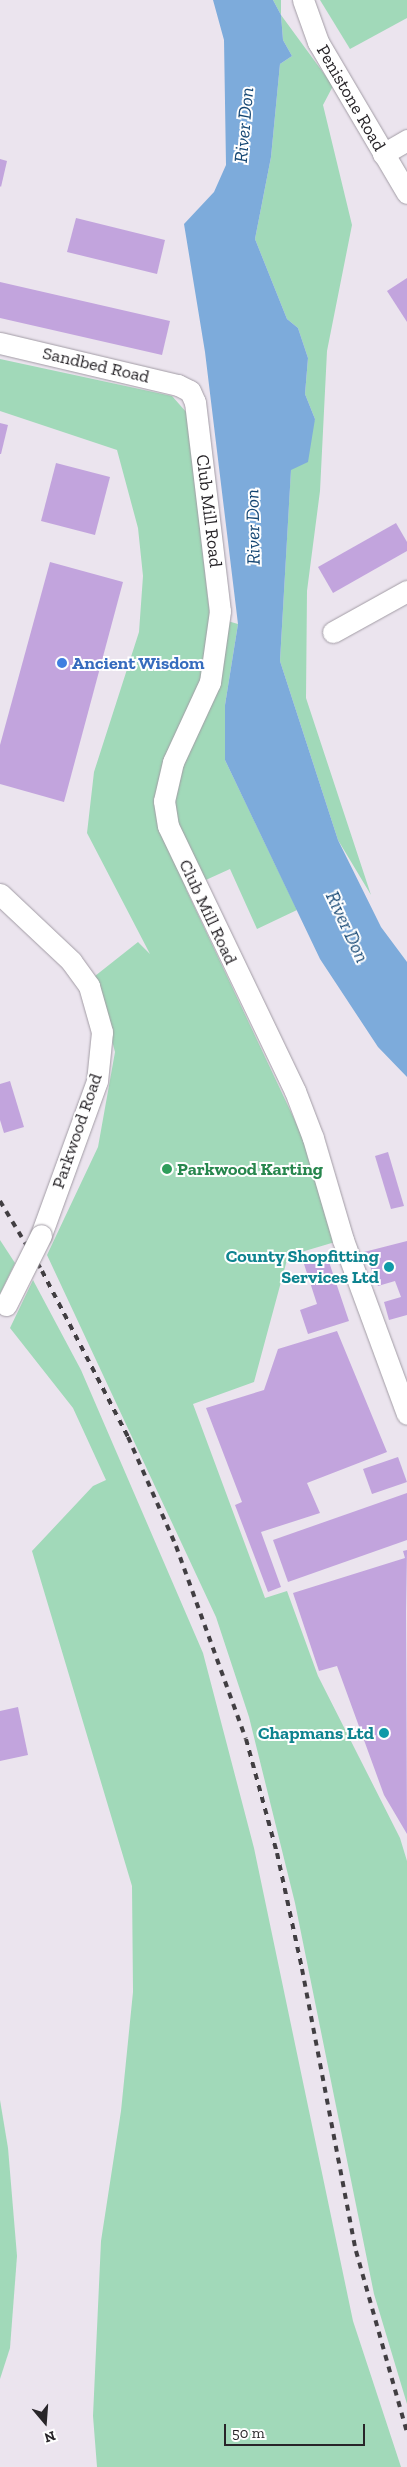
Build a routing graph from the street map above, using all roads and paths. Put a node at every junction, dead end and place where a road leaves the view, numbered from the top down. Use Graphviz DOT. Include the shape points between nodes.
graph roads {
  1 [pos="303,0"];
  2 [pos="407,140"];
  3 [pos="383,154"];
  4 [pos="407,193"];
  5 [pos="0,343"];
  6 [pos="190,391"];
  7 [pos="407,591"];
  8 [pos="332,632"];
  9 [pos="0,894"];
  10 [pos="6,1306"];
  11 [pos="407,1414"];
  1 -- 3 [label="street, Penistone Road" via="318,42"];
  2 -- 3 [label="street"];
  3 -- 4 [label="street, Penistone Road"];
  5 -- 6 [label="street, Sandbed Road" via="178,385"];
  6 -- 11 [label="street, Club Mill Road" via="195,402 220,611 210,682 173,762 164,800 168,826 295,1091 313,1138 343,1240"];
  7 -- 8 [label="street"];
  9 -- 10 [label="street, Parkwood Road, bridge" via="71,961 89,986 102,1032 97,1081 41,1235"];
}
